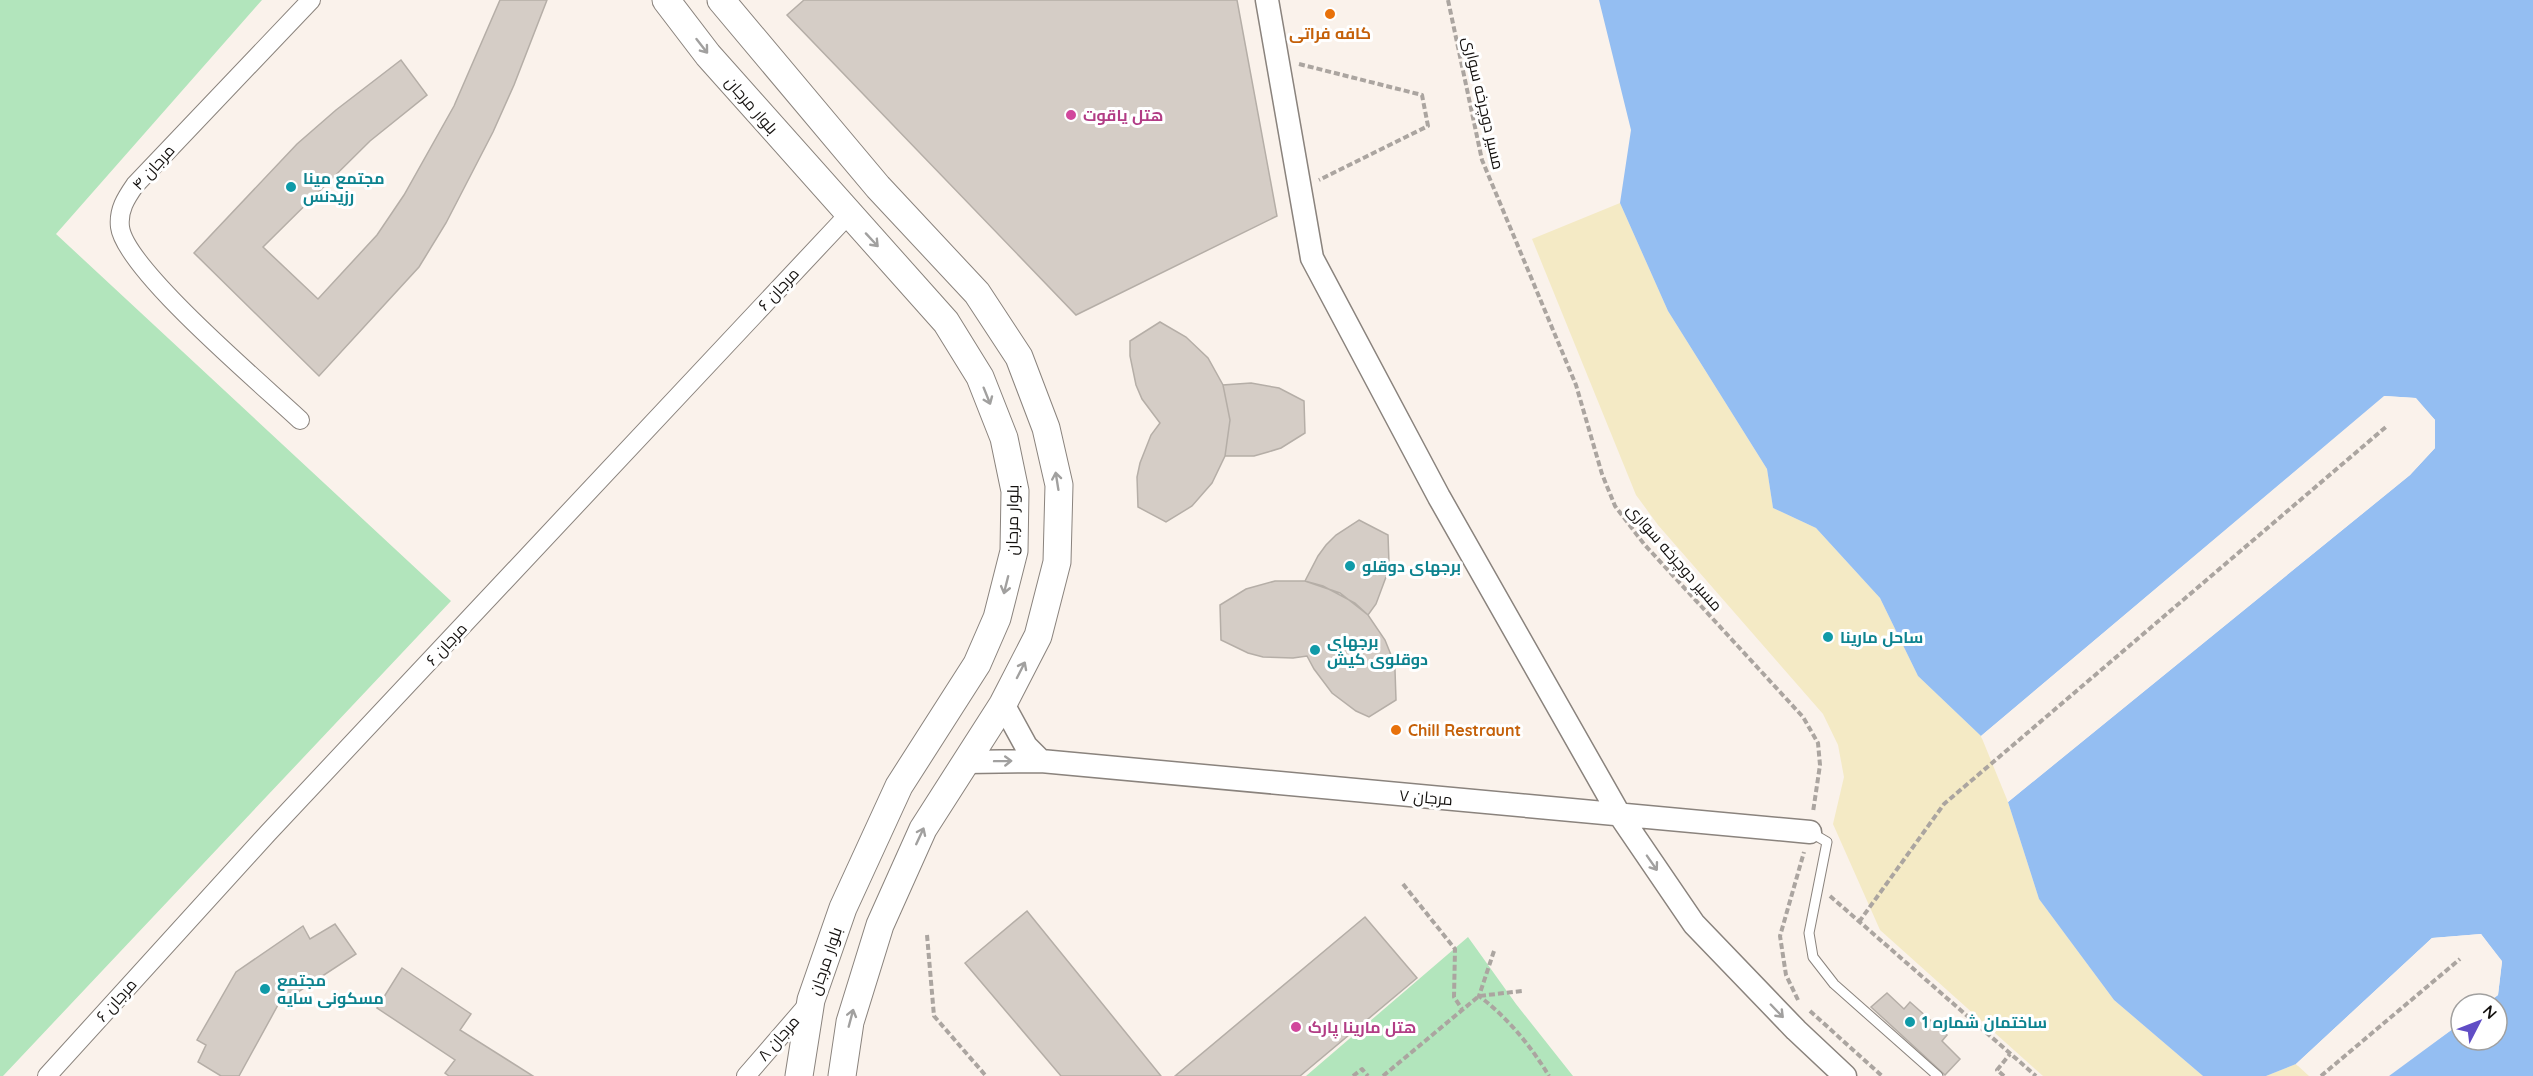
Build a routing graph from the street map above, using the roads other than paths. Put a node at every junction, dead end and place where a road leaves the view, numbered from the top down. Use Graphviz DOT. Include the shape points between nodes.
graph roads {
  1 [pos="311,0"];
  2 [pos="666,0"];
  3 [pos="721,0"];
  4 [pos="1267,0"];
  5 [pos="878,187"];
  6 [pos="848,215"];
  7 [pos="300,420"];
  8 [pos="1003,704"];
  9 [pos="1041,761"];
  10 [pos="965,762"];
  11 [pos="1618,814"];
  12 [pos="1810,832"];
  13 [pos="811,1000"];
  14 [pos="47,1076"];
  15 [pos="746,1076"];
  16 [pos="799,1076"];
  17 [pos="842,1076"];
  18 [pos="1845,1076"];
  19 [pos="1938,1076"];
  1 -- 7 [label="street, مرجان ۴" via="135,185 122,205 120,228 134,258 164,292"];
  2 -- 6 [label="main road, بلوار مرجان, one-way" via="708,55"];
  3 -- 5 [label="main road"];
  4 -- 11 [label="street" via="1312,258 1439,497"];
  5 -- 6 [label="main road"];
  8 -- 5 [label="main road, one-way" via="1038,636 1057,562 1059,485 1046,428 1019,357 977,293"];
  6 -- 13 [label="main road, بلوار مرجان, one-way" via="946,322 980,377 1004,438 1013,480 1014,551 997,618 977,664 899,786 843,908"];
  6 -- 14 [label="street, مرجان ۶" via="268,833"];
  8 -- 9 [label="street" via="1026,746"];
  8 -- 10 [label="main road"];
  10 -- 9 [label="street, مرجان ۷, one-way"];
  9 -- 11 [label="street, مرجان ۷"];
  17 -- 10 [label="main road, one-way" via="850,1022 880,925 923,829"];
  11 -- 12 [label="street, مرجان ۷"];
  11 -- 18 [label="street, one-way" via="1694,924"];
  12 -- 19 [label="lane" via="1827,842 1809,933 1813,957 1834,984"];
  13 -- 15 [label="street, مرجان ۸"];
  13 -- 16 [label="main road, بلوار مرجان"];
}
